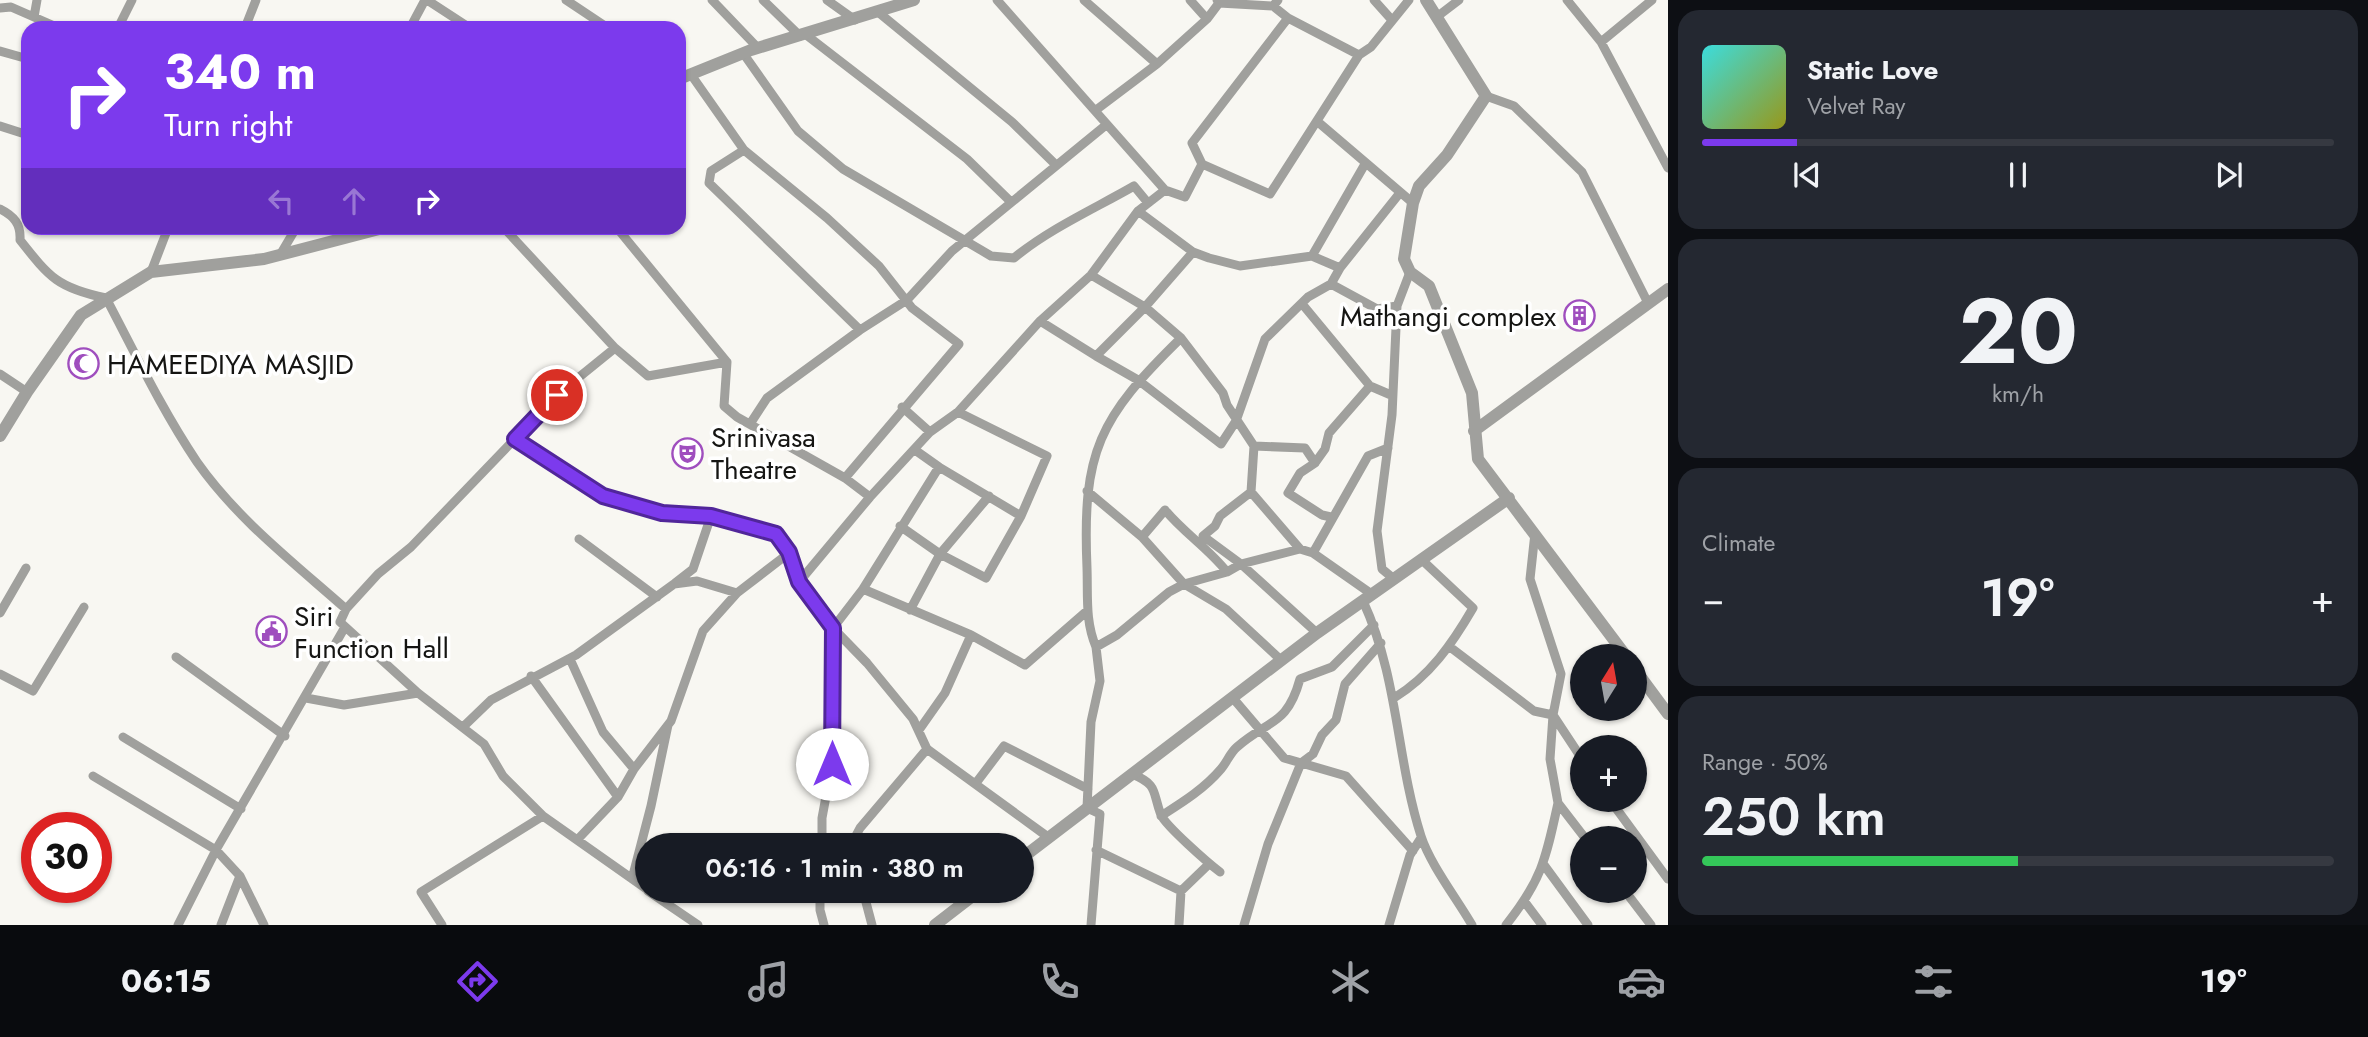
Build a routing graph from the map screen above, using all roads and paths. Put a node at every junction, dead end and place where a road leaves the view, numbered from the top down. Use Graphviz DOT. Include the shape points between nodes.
graph roads {
  1 [pos="37,0"];
  2 [pos="132,0"];
  3 [pos="256,0"];
  4 [pos="426,0"];
  5 [pos="566,0"];
  6 [pos="712,0"];
  7 [pos="764,0"];
  8 [pos="827,0"];
  9 [pos="914,0"];
  10 [pos="998,0"];
  11 [pos="1084,0"];
  12 [pos="1190,0"];
  13 [pos="1374,0"];
  14 [pos="1409,0"];
  15 [pos="1426,0"];
  16 [pos="1459,0"];
  17 [pos="1567,0"];
  18 [pos="1652,0"];
  19 [pos="1218,1"];
  20 [pos="1276,3"];
  21 [pos="0,8"];
  22 [pos="878,12"];
  23 [pos="1438,16"];
  24 [pos="34,17"];
  25 [pos="1288,18"];
  26 [pos="1207,19"];
  27 [pos="1391,19"];
  28 [pos="855,20"];
  29 [pos="43,21"];
  30 [pos="122,21"];
  31 [pos="248,21"];
  32 [pos="414,21"];
  33 [pos="459,21"];
  34 [pos="598,21"];
  35 [pos="802,35"];
  36 [pos="1601,42"];
  37 [pos="758,48"];
  38 [pos="0,51"];
  39 [pos="743,53"];
  40 [pos="1359,55"];
  41 [pos="21,57"];
  42 [pos="1157,64"];
  43 [pos="692,76"];
  44 [pos="686,77"];
  45 [pos="1486,96"];
  46 [pos="1096,110"];
  47 [pos="1318,122"];
  48 [pos="1106,125"];
  49 [pos="0,126"];
  50 [pos="21,133"];
  51 [pos="744,150"];
  52 [pos="1055,164"];
  53 [pos="1202,164"];
  54 [pos="1365,164"];
  55 [pos="1668,168"];
  56 [pos="1165,190"];
  57 [pos="1399,194"];
  58 [pos="1011,202"];
  59 [pos="1148,203"];
  60 [pos="1413,203"];
  61 [pos="0,209"];
  62 [pos="1138,211"];
  63 [pos="165,235"];
  64 [pos="292,235"];
  65 [pos="356,235"];
  66 [pos="510,235"];
  67 [pos="623,235"];
  68 [pos="964,242"];
  69 [pos="1193,252"];
  70 [pos="280,255"];
  71 [pos="1312,256"];
  72 [pos="1340,268"];
  73 [pos="151,272"];
  74 [pos="1410,272"];
  75 [pos="1091,275"];
  76 [pos="1331,284"];
  77 [pos="1668,289"];
  78 [pos="106,298"];
  79 [pos="907,300"];
  80 [pos="1648,303"];
  81 [pos="1303,305"];
  82 [pos="1397,306"];
  83 [pos="1145,307"];
  84 [pos="1040,321"];
  85 [pos="860,330"];
  86 [pos="1181,338"];
  87 [pos="615,348"];
  88 [pos="1096,356"];
  89 [pos="727,362"];
  90 [pos="0,374"];
  91 [pos="1138,380"];
  92 [pos="1370,386"];
  93 [pos="27,391"];
  94 [pos="1391,395"];
  95 [pos="902,407"];
  96 [pos="958,412"];
  97 [pos="1236,421"];
  98 [pos="750,424"];
  99 [pos="1474,431"];
  100 [pos="930,432"];
  101 [pos="0,436"];
  102 [pos="515,439"];
  103 [pos="1254,446"];
  104 [pos="1388,448"];
  105 [pos="915,450"];
  106 [pos="1315,463"];
  107 [pos="939,467"];
  108 [pos="845,478"];
  109 [pos="1087,491"];
  110 [pos="1251,492"];
  111 [pos="989,496"];
  112 [pos="870,497"];
  113 [pos="1509,498"];
  114 [pos="711,516"];
  115 [pos="1021,516"];
  116 [pos="1331,517"];
  117 [pos="900,526"];
  118 [pos="1535,533"];
  119 [pos="1142,537"];
  120 [pos="579,539"];
  121 [pos="1202,539"];
  122 [pos="1300,550"];
  123 [pos="789,552"];
  124 [pos="1313,553"];
  125 [pos="940,554"];
  126 [pos="1422,560"];
  127 [pos="1241,564"];
  128 [pos="26,568"];
  129 [pos="1227,572"];
  130 [pos="1394,579"];
  131 [pos="799,582"];
  132 [pos="1184,583"];
  133 [pos="674,584"];
  134 [pos="863,589"];
  135 [pos="737,593"];
  136 [pos="657,597"];
  137 [pos="1368,598"];
  138 [pos="85,607"];
  139 [pos="346,610"];
  140 [pos="910,610"];
  141 [pos="1087,611"];
  142 [pos="0,613"];
  143 [pos="1374,625"];
  144 [pos="345,627"];
  145 [pos="833,628"];
  146 [pos="1317,633"];
  147 [pos="971,635"];
  148 [pos="1381,643"];
  149 [pos="1617,644"];
  150 [pos="1096,647"];
  151 [pos="1450,648"];
  152 [pos="176,657"];
  153 [pos="570,659"];
  154 [pos="1281,660"];
  155 [pos="0,674"];
  156 [pos="531,676"];
  157 [pos="1647,686"];
  158 [pos="418,693"];
  159 [pos="1232,697"];
  160 [pos="306,698"];
  161 [pos="1394,698"];
  162 [pos="1668,714"];
  163 [pos="1553,715"];
  164 [pos="668,725"];
  165 [pos="464,726"];
  166 [pos="919,730"];
  167 [pos="1262,731"];
  168 [pos="285,736"];
  169 [pos="123,737"];
  170 [pos="1570,741"];
  171 [pos="927,749"];
  172 [pos="1301,763"];
  173 [pos="634,769"];
  174 [pos="1132,774"];
  175 [pos="93,776"];
  176 [pos="976,783"];
  177 [pos="1088,789"];
  178 [pos="618,797"];
  179 [pos="1558,803"];
  180 [pos="1087,808"];
  181 [pos="241,809"];
  182 [pos="1619,812"];
  183 [pos="543,816"];
  184 [pos="1161,816"];
  185 [pos="1576,826"];
  186 [pos="823,833"];
  187 [pos="857,833"];
  188 [pos="1048,837"];
  189 [pos="1421,838"];
  190 [pos="578,839"];
  191 [pos="1034,848"];
  192 [pos="216,850"];
  193 [pos="1096,850"];
  194 [pos="1413,851"];
  195 [pos="1209,864"];
  196 [pos="1545,865"];
  197 [pos="1220,872"];
  198 [pos="240,876"];
  199 [pos="632,879"];
  200 [pos="1668,879"];
  201 [pos="635,881"];
  202 [pos="1181,891"];
  203 [pos="1524,901"];
  204 [pos="666,903"];
  205 [pos="821,903"];
  206 [pos="866,903"];
  207 [pos="965,903"];
  208 [pos="1634,903"];
  209 [pos="942,923"];
  210 [pos="178,925"];
  211 [pos="220,925"];
  212 [pos="264,925"];
  213 [pos="442,925"];
  214 [pos="698,925"];
  215 [pos="824,925"];
  216 [pos="872,925"];
  217 [pos="1091,925"];
  218 [pos="1179,925"];
  219 [pos="1244,925"];
  220 [pos="1389,925"];
  221 [pos="1472,925"];
  222 [pos="1506,925"];
  223 [pos="1542,925"];
  224 [pos="1588,925"];
  225 [pos="1651,925"];
  1 -- 24 [label="street"];
  2 -- 30 [label="street"];
  3 -- 31 [label="street"];
  4 -- 32 [label="street"];
  4 -- 33 [label="street"];
  5 -- 34 [label="street"];
  6 -- 37 [label="street"];
  7 -- 35 [label="street"];
  8 -- 28 [label="street"];
  9 -- 22 [label="street"];
  10 -- 46 [label="street"];
  11 -- 42 [label="street"];
  12 -- 26 [label="street"];
  13 -- 27 [label="street"];
  14 -- 27 [label="street"];
  15 -- 23 [label="street"];
  16 -- 23 [label="street"];
  17 -- 36 [label="street"];
  18 -- 36 [label="street"];
  19 -- 20 [label="street"];
  19 -- 26 [label="street"];
  20 -- 25 [label="street"];
  21 -- 24 [label="street"];
  22 -- 28 [label="street"];
  22 -- 52 [label="street" via="1012,122"];
  23 -- 45 [label="street"];
  24 -- 29 [label="street"];
  25 -- 40 [label="street"];
  25 -- 53 [label="street" via="1192,143"];
  26 -- 42 [label="street"];
  27 -- 40 [label="street" via="1371,47"];
  28 -- 35 [label="street"];
  35 -- 37 [label="street"];
  35 -- 58 [label="street" via="967,159"];
  36 -- 55 [label="street"];
  37 -- 39 [label="street"];
  38 -- 41 [label="street"];
  39 -- 43 [label="street"];
  39 -- 68 [label="street" via="798,131 843,169"];
  40 -- 47 [label="street"];
  42 -- 46 [label="street"];
  43 -- 44 [label="street"];
  43 -- 51 [label="street"];
  45 -- 60 [label="street" via="1447,155 1419,186"];
  45 -- 80 [label="street" via="1514,106 1582,172"];
  46 -- 48 [label="street"];
  47 -- 53 [label="street" via="1270,194"];
  47 -- 54 [label="street"];
  48 -- 52 [label="street"];
  48 -- 56 [label="street"];
  49 -- 50 [label="street"];
  51 -- 79 [label="street" via="854,242"];
  51 -- 85 [label="street" via="711,171 709,183"];
  52 -- 58 [label="street"];
  53 -- 56 [label="street" via="1185,197"];
  54 -- 57 [label="street"];
  54 -- 71 [label="street"];
  56 -- 59 [label="street"];
  57 -- 60 [label="street"];
  57 -- 72 [label="street"];
  58 -- 68 [label="street"];
  59 -- 62 [label="street"];
  59 -- 68 [label="street" via="1134,186 1057,231 1042,234 1014,257 991,256"];
  60 -- 74 [label="street" via="1404,259"];
  61 -- 78 [label="street" via="13,215 20,240 42,268 70,290"];
  62 -- 69 [label="street"];
  62 -- 75 [label="street"];
  63 -- 73 [label="street"];
  64 -- 70 [label="street"];
  65 -- 70 [label="street"];
  66 -- 87 [label="street"];
  67 -- 89 [label="street"];
  68 -- 79 [label="street"];
  69 -- 71 [label="street" via="1240,266"];
  69 -- 83 [label="street"];
  70 -- 73 [label="street"];
  71 -- 72 [label="street"];
  72 -- 76 [label="street"];
  73 -- 78 [label="street"];
  74 -- 82 [label="street"];
  74 -- 99 [label="street" via="1429,286 1472,393"];
  75 -- 83 [label="street"];
  75 -- 84 [label="street"];
  76 -- 81 [label="street"];
  76 -- 82 [label="street" via="1377,309"];
  77 -- 80 [label="street"];
  78 -- 93 [label="street" via="81,315"];
  78 -- 139 [label="street" via="198,463 242,516"];
  79 -- 85 [label="street"];
  79 -- 95 [label="street" via="959,344"];
  80 -- 99 [label="street"];
  81 -- 92 [label="street"];
  81 -- 97 [label="street" via="1265,339"];
  82 -- 94 [label="street"];
  83 -- 86 [label="street"];
  83 -- 88 [label="street"];
  84 -- 88 [label="street"];
  84 -- 96 [label="street"];
  85 -- 98 [label="street" via="767,398"];
  86 -- 91 [label="street"];
  86 -- 97 [label="street" via="1223,393"];
  87 -- 89 [label="street" via="648,376"];
  87 -- 102 [label="street" via="557,395"];
  88 -- 91 [label="street"];
  89 -- 98 [label="street" via="724,406"];
  90 -- 93 [label="street"];
  91 -- 97 [label="street" via="1221,444"];
  91 -- 109 [label="street" via="1110,418 1092,458"];
  92 -- 94 [label="street"];
  92 -- 106 [label="street" via="1329,433"];
  93 -- 101 [label="street"];
  94 -- 104 [label="street"];
  95 -- 100 [label="street"];
  95 -- 108 [label="street"];
  96 -- 100 [label="street"];
  96 -- 115 [label="street" via="1047,456"];
  97 -- 103 [label="street"];
  98 -- 108 [label="street"];
  99 -- 113 [label="street" via="1478,459"];
  100 -- 105 [label="street"];
  102 -- 114 [label="street" via="603,496 662,513"];
  102 -- 139 [label="street"];
  103 -- 106 [label="street" via="1305,448"];
  103 -- 110 [label="street"];
  104 -- 116 [label="street" via="1368,456"];
  104 -- 130 [label="street" via="1377,531 1382,569"];
  105 -- 107 [label="street"];
  105 -- 112 [label="street"];
  106 -- 116 [label="street" via="1300,473 1288,493"];
  107 -- 111 [label="street"];
  107 -- 117 [label="street"];
  108 -- 112 [label="street"];
  109 -- 119 [label="street"];
  109 -- 141 [label="street"];
  110 -- 121 [label="street" via="1220,516"];
  110 -- 122 [label="street"];
  111 -- 115 [label="street"];
  111 -- 125 [label="street"];
  112 -- 131 [label="street"];
  113 -- 118 [label="street"];
  113 -- 126 [label="street"];
  114 -- 123 [label="street" via="776,534"];
  114 -- 133 [label="street" via="693,569"];
  115 -- 125 [label="street" via="986,578"];
  116 -- 124 [label="street"];
  117 -- 125 [label="street"];
  117 -- 134 [label="street"];
  118 -- 149 [label="street"];
  118 -- 163 [label="street" via="1530,579 1561,674"];
  119 -- 121 [label="street" via="1165,510 1180,528"];
  119 -- 132 [label="street"];
  120 -- 136 [label="street"];
  121 -- 127 [label="street"];
  121 -- 129 [label="street"];
  122 -- 124 [label="street"];
  122 -- 127 [label="street"];
  123 -- 131 [label="street"];
  123 -- 135 [label="street"];
  124 -- 137 [label="street"];
  125 -- 140 [label="street"];
  126 -- 130 [label="street"];
  126 -- 151 [label="street" via="1473,608"];
  127 -- 129 [label="street"];
  127 -- 146 [label="street"];
  128 -- 142 [label="street"];
  129 -- 132 [label="street"];
  130 -- 137 [label="street"];
  131 -- 145 [label="street"];
  132 -- 150 [label="street"];
  132 -- 154 [label="street" via="1227,610"];
  133 -- 135 [label="street" via="697,581"];
  133 -- 136 [label="street"];
  134 -- 140 [label="street"];
  134 -- 145 [label="street"];
  135 -- 164 [label="street" via="703,631"];
  136 -- 153 [label="street"];
  137 -- 143 [label="street"];
  137 -- 146 [label="street"];
  138 -- 155 [label="street" via="33,691"];
  139 -- 144 [label="street" via="340,622"];
  140 -- 147 [label="street"];
  141 -- 147 [label="street" via="1025,665"];
  141 -- 150 [label="street"];
  143 -- 148 [label="street"];
  143 -- 167 [label="street" via="1332,667 1300,679 1293,704"];
  144 -- 158 [label="street"];
  144 -- 160 [label="street"];
  145 -- 166 [label="street"];
  145 -- 186 [label="street" via="832,764"];
  146 -- 154 [label="street"];
  147 -- 166 [label="street" via="946,693"];
  148 -- 161 [label="street"];
  148 -- 172 [label="street" via="1345,684 1336,720 1313,754"];
  150 -- 177 [label="street" via="1100,681 1091,722"];
  151 -- 161 [label="street" via="1415,685"];
  151 -- 163 [label="street" via="1534,711"];
  152 -- 168 [label="street"];
  153 -- 156 [label="street"];
  153 -- 173 [label="street" via="603,732"];
  154 -- 159 [label="street"];
  156 -- 165 [label="street" via="491,700"];
  156 -- 178 [label="street"];
  157 -- 162 [label="street"];
  158 -- 160 [label="street" via="344,705"];
  158 -- 165 [label="street"];
  159 -- 167 [label="street"];
  159 -- 174 [label="street"];
  160 -- 168 [label="street"];
  161 -- 189 [label="street"];
  163 -- 170 [label="street"];
  163 -- 179 [label="street" via="1550,759"];
  164 -- 173 [label="street"];
  164 -- 199 [label="street"];
  165 -- 183 [label="street" via="484,744 503,776"];
  166 -- 171 [label="street"];
  167 -- 172 [label="street" via="1284,758"];
  167 -- 184 [label="street" via="1236,748 1192,797"];
  168 -- 181 [label="street"];
  169 -- 181 [label="street"];
  171 -- 176 [label="street"];
  171 -- 187 [label="street"];
  172 -- 194 [label="street" via="1346,776"];
  172 -- 219 [label="street" via="1268,844"];
  173 -- 178 [label="street"];
  174 -- 180 [label="street"];
  174 -- 184 [label="street" via="1153,787"];
  175 -- 192 [label="street"];
  176 -- 177 [label="street" via="1004,746"];
  176 -- 188 [label="street"];
  177 -- 180 [label="street"];
  178 -- 190 [label="street"];
  179 -- 185 [label="street"];
  179 -- 196 [label="street"];
  180 -- 188 [label="street"];
  180 -- 193 [label="street" via="1100,814"];
  181 -- 192 [label="street"];
  182 -- 200 [label="street"];
  183 -- 190 [label="street"];
  183 -- 213 [label="street" via="421,892"];
  184 -- 195 [label="street"];
  188 -- 191 [label="street"];
  189 -- 194 [label="street"];
  189 -- 221 [label="street"];
  190 -- 199 [label="street"];
  192 -- 198 [label="street"];
  192 -- 210 [label="street"];
  193 -- 202 [label="street"];
  193 -- 217 [label="street"];
  194 -- 220 [label="street"];
  195 -- 197 [label="street"];
  195 -- 202 [label="street"];
  196 -- 203 [label="street"];
  196 -- 224 [label="street"];
  198 -- 211 [label="street"];
  198 -- 212 [label="street"];
  199 -- 201 [label="street"];
  202 -- 218 [label="street"];
  203 -- 222 [label="street"];
  203 -- 223 [label="street"];
  204 -- 214 [label="street"];
  205 -- 215 [label="street"];
  206 -- 216 [label="street"];
  207 -- 209 [label="street"];
  208 -- 225 [label="street"];
}
